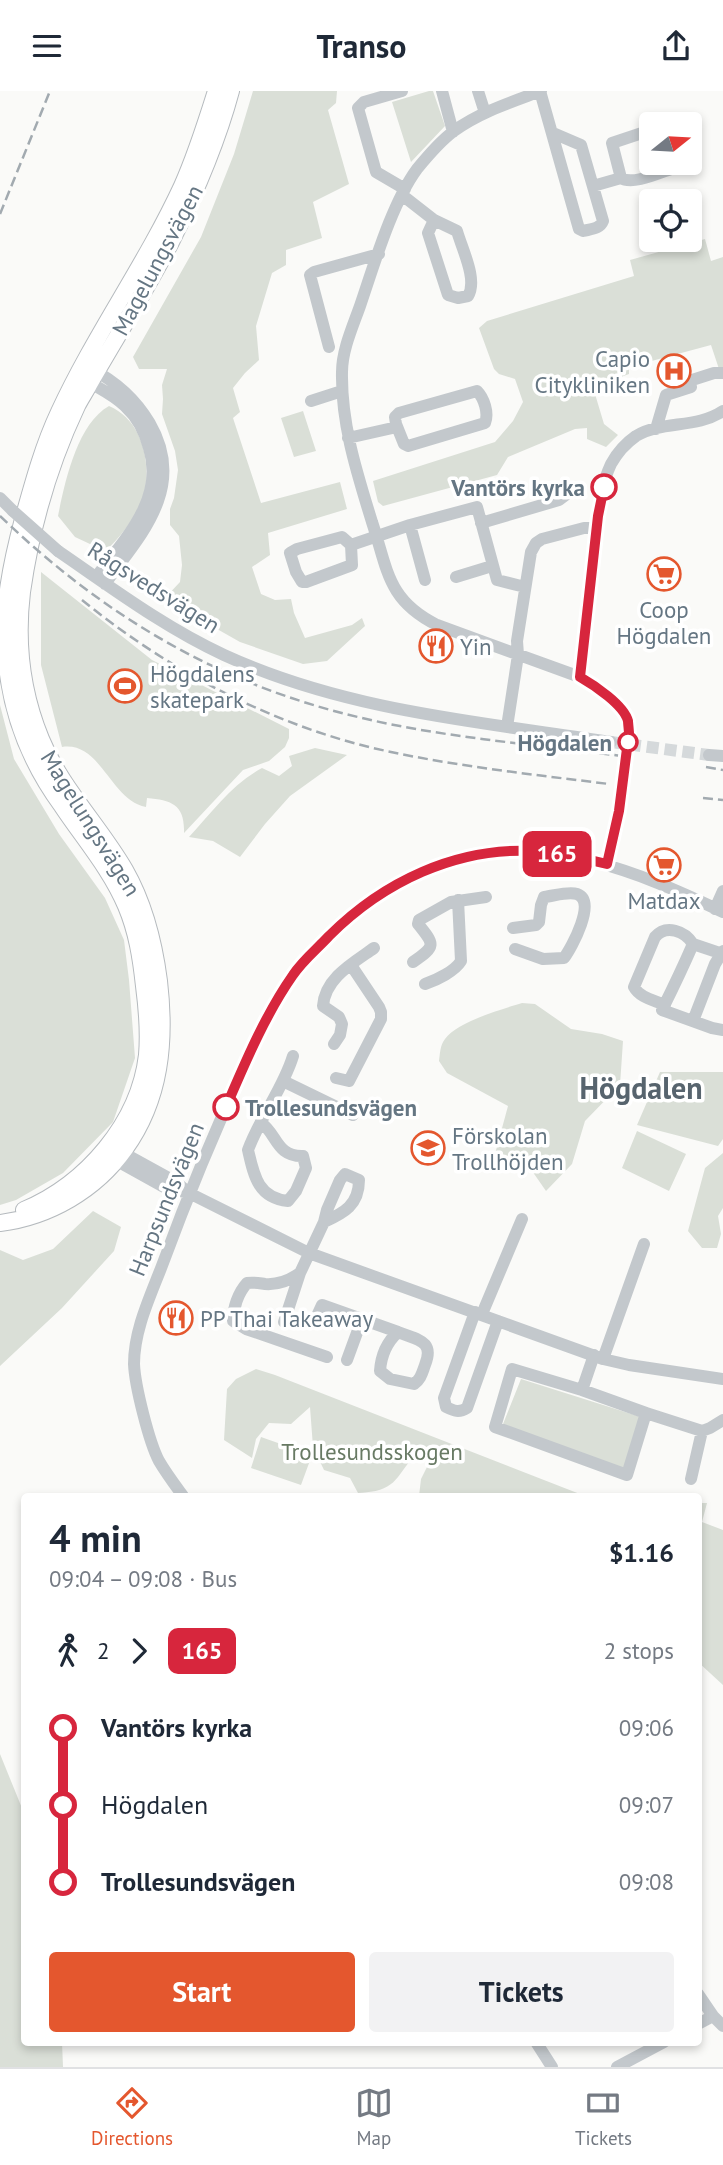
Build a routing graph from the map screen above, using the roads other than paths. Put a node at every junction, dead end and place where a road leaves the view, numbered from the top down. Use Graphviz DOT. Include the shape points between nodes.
graph roads {
  1 [pos="216,91"];
  2 [pos="231,91"];
  3 [pos="402,91"];
  4 [pos="442,91"];
  5 [pos="478,91"];
  6 [pos="541,91"];
  7 [pos="485,113"];
  8 [pos="453,132"];
  9 [pos="553,132"];
  10 [pos="639,134"];
  11 [pos="653,175"];
  12 [pos="621,178"];
  13 [pos="593,186"];
  14 [pos="404,192"];
  15 [pos="434,220"];
  16 [pos="379,254"];
  17 [pos="329,347"];
  18 [pos="723,373"];
  19 [pos="87,374"];
  20 [pos="342,391"];
  21 [pos="311,401"];
  22 [pos="723,411"];
  23 [pos="397,427"];
  24 [pos="656,429"];
  25 [pos="348,439"];
  26 [pos="567,494"];
  27 [pos="0,498"];
  28 [pos="481,523"];
  29 [pos="410,525"];
  30 [pos="597,528"];
  31 [pos="377,535"];
  32 [pos="351,545"];
  33 [pos="492,566"];
  34 [pos="456,577"];
  35 [pos="100,580"];
  36 [pos="425,580"];
  37 [pos="525,587"];
  38 [pos="518,655"];
  39 [pos="580,677"];
  40 [pos="507,727"];
  41 [pos="611,742"];
  42 [pos="709,755"];
  43 [pos="723,756"];
  44 [pos="607,864"];
  45 [pos="723,891"];
  46 [pos="486,897"];
  47 [pos="458,900"];
  48 [pos="719,910"];
  49 [pos="513,928"];
  50 [pos="693,944"];
  51 [pos="374,948"];
  52 [pos="515,949"];
  53 [pos="722,953"];
  54 [pos="413,962"];
  55 [pos="351,965"];
  56 [pos="425,983"];
  57 [pos="664,1005"];
  58 [pos="693,1021"];
  59 [pos="723,1030"];
  60 [pos="334,1044"];
  61 [pos="293,1056"];
  62 [pos="335,1078"];
  63 [pos="283,1081"];
  64 [pos="353,1115"];
  65 [pos="261,1123"];
  66 [pos="113,1153"];
  67 [pos="189,1193"];
  68 [pos="522,1219"];
  69 [pos="0,1222"];
  70 [pos="324,1222"];
  71 [pos="644,1244"];
  72 [pos="309,1254"];
  73 [pos="300,1273"];
  74 [pos="478,1313"];
  75 [pos="316,1318"];
  76 [pos="362,1319"];
  77 [pos="498,1321"];
  78 [pos="285,1322"];
  79 [pos="398,1332"];
  80 [pos="327,1357"];
  81 [pos="598,1357"];
  82 [pos="347,1360"];
  83 [pos="723,1379"];
  84 [pos="582,1390"];
  85 [pos="646,1413"];
  86 [pos="723,1420"];
  87 [pos="702,1430"];
  88 [pos="691,1479"];
  89 [pos="181,1493"];
  90 [pos="702,2000"];
  91 [pos="713,2016"];
  92 [pos="702,2022"];
  93 [pos="723,2026"];
  94 [pos="539,2046"];
  95 [pos="656,2046"];
  96 [pos="552,2067"];
  97 [pos="617,2067"];
  1 -- 19 [label="main road, Magelungsvägen" via="183,185"];
  2 -- 19 [label="main road, Magelungsvägen" via="211,152 171,243"];
  3 -- 14 [label="street" via="358,108 376,171"];
  4 -- 8 [label="street"];
  5 -- 7 [label="street"];
  6 -- 7 [label="street"];
  6 -- 9 [label="street"];
  7 -- 8 [label="street"];
  8 -- 14 [label="street" via="418,169"];
  9 -- 13 [label="street" via="581,145"];
  9 -- 13 [label="street" via="583,231 597,228 603,221"];
  10 -- 12 [label="street" via="612,143"];
  11 -- 12 [label="street" via="635,181"];
  12 -- 13 [label="street"];
  14 -- 15 [label="street"];
  14 -- 16 [label="street"];
  15 -- 15 [label="street" via="428,233 448,296 468,296 473,280 457,231"];
  16 -- 17 [label="street" via="310,275"];
  16 -- 20 [label="street" via="349,337"];
  18 -- 24 [label="street" via="689,381 691,387 666,395"];
  19 -- 35 [label="street" via="126,392 152,427 162,453 159,500 145,529"];
  19 -- 66 [label="main road, Magelungsvägen" via="52,428 40,461 6,592 5,641 14,707 34,763 110,875 136,936 147,1016 146,1058"];
  20 -- 21 [label="street"];
  20 -- 25 [label="street"];
  22 -- 24 [label="street" via="698,422"];
  23 -- 23 [label="street" via="408,446 482,425 486,410 477,391 399,413"];
  23 -- 25 [label="street"];
  24 -- 30 [label="street" via="635,437 617,454 604,487"];
  25 -- 31 [label="street"];
  26 -- 28 [label="street"];
  27 -- 35 [label="street, Rågsvedsvägen, bridge" via="58,551"];
  28 -- 29 [label="street" via="477,507"];
  28 -- 33 [label="street"];
  29 -- 31 [label="street"];
  29 -- 36 [label="street"];
  30 -- 37 [label="street" via="536,543"];
  30 -- 39 [label="street"];
  31 -- 32 [label="street"];
  31 -- 38 [label="street" via="391,579 407,606 437,625"];
  32 -- 32 [label="street" via="342,537 292,551 299,579 306,582 352,565"];
  33 -- 34 [label="street"];
  33 -- 37 [label="street" via="497,580"];
  35 -- 40 [label="street, Rågsvedsvägen" via="183,635 266,672 362,701"];
  37 -- 38 [label="street"];
  38 -- 39 [label="street"];
  38 -- 40 [label="street"];
  39 -- 44 [label="street" via="618,705 628,721 619,811"];
  40 -- 41 [label="street, Rågsvedsvägen"];
  42 -- 43 [label="street"];
  44 -- 48 [label="street, Harpsundsvägen"];
  44 -- 67 [label="street, Harpsundsvägen" via="535,851 456,860 409,877 349,916 288,982 240,1076"];
  45 -- 48 [label="street, Harpsundsvägen"];
  46 -- 47 [label="street"];
  47 -- 54 [label="street" via="419,920 432,945"];
  47 -- 56 [label="street" via="461,961"];
  49 -- 52 [label="street" via="539,922 544,897 578,894 586,904 564,958 543,959"];
  50 -- 53 [label="street"];
  50 -- 57 [label="street"];
  50 -- 57 [label="street" via="670,929 655,937 634,987"];
  51 -- 55 [label="street"];
  53 -- 58 [label="street"];
  55 -- 60 [label="street" via="334,979 323,1001 342,1024"];
  55 -- 62 [label="street" via="379,1007 381,1019 349,1081"];
  57 -- 58 [label="street" via="662,1010"];
  58 -- 59 [label="street"];
  61 -- 63 [label="street"];
  63 -- 64 [label="street"];
  63 -- 65 [label="street"];
  65 -- 65 [label="street" via="277,1146 303,1156 306,1168 288,1201 261,1189 254,1170 248,1150"];
  66 -- 67 [label="street"];
  66 -- 69 [label="main road, Magelungsvägen" via="57,1192"];
  67 -- 72 [label="street"];
  67 -- 89 [label="street, Harpsundsvägen" via="140,1324 134,1364 159,1460"];
  68 -- 74 [label="street"];
  70 -- 72 [label="street"];
  71 -- 81 [label="street"];
  72 -- 73 [label="street"];
  72 -- 74 [label="street"];
  73 -- 78 [label="street"];
  73 -- 80 [label="street" via="274,1284 247,1283 233,1321"];
  74 -- 77 [label="street"];
  74 -- 77 [label="street" via="444,1398 453,1411 467,1408"];
  75 -- 76 [label="street" via="322,1305"];
  76 -- 79 [label="street"];
  76 -- 82 [label="street"];
  77 -- 81 [label="street"];
  79 -- 79 [label="street" via="390,1339 380,1371 390,1379 414,1384 422,1374 428,1348"];
  81 -- 83 [label="street"];
  81 -- 84 [label="street"];
  84 -- 85 [label="street"];
  84 -- 85 [label="street" via="512,1369 495,1427 627,1475"];
  85 -- 87 [label="street"];
  86 -- 87 [label="street"];
  87 -- 88 [label="street"];
  90 -- 91 [label="street"];
  91 -- 92 [label="street"];
  91 -- 93 [label="street"];
  94 -- 96 [label="street"];
  95 -- 97 [label="street"];
}
